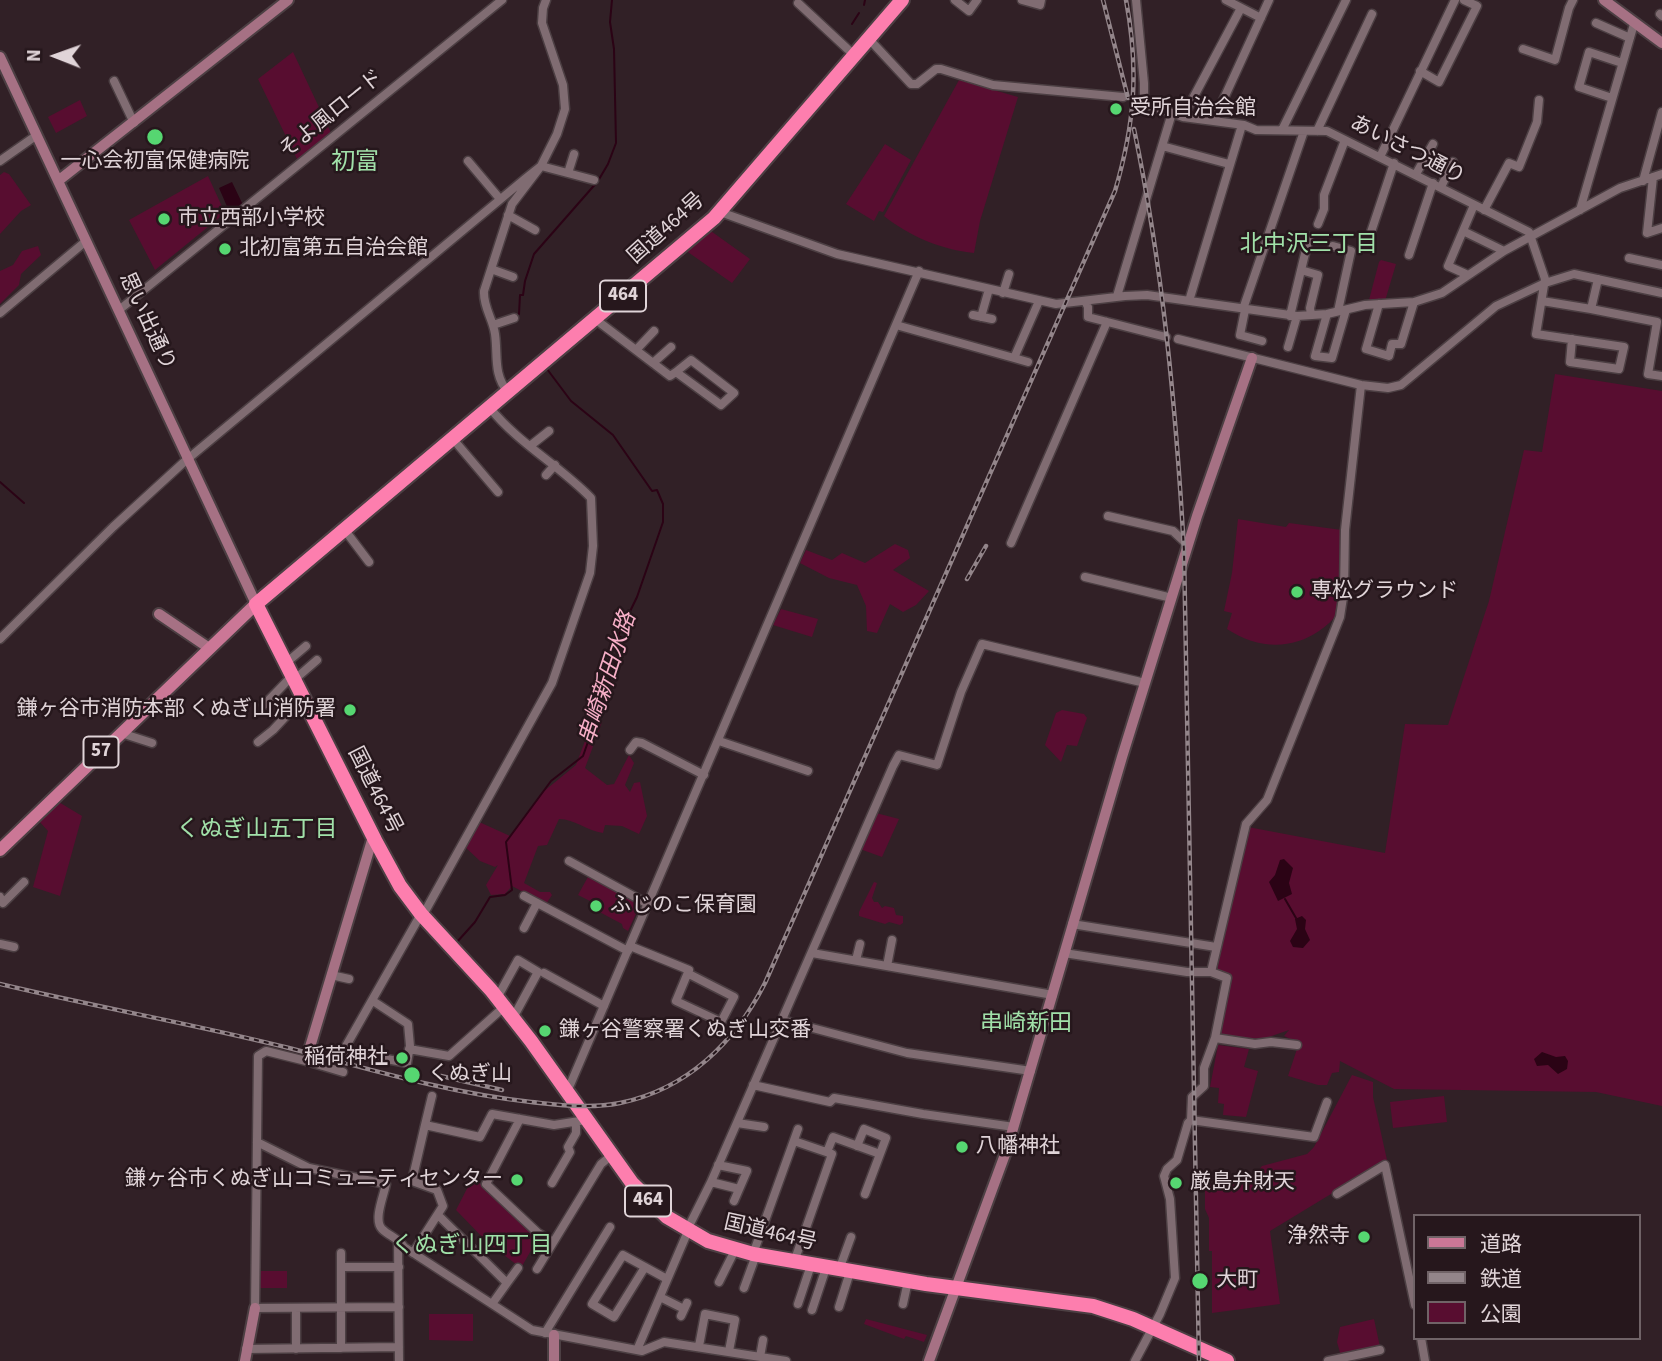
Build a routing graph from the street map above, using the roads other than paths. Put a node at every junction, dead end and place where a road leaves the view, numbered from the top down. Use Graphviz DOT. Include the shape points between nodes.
graph roads {
  1 [pos="288,0"];
  2 [pos="502,0"];
  3 [pos="546,0"];
  4 [pos="902,0"];
  5 [pos="955,0"];
  6 [pos="977,0"];
  7 [pos="1022,0"];
  8 [pos="1041,0"];
  9 [pos="1136,0"];
  10 [pos="1226,0"];
  11 [pos="1269,0"];
  12 [pos="1346,0"];
  13 [pos="1455,0"];
  14 [pos="1464,0"];
  15 [pos="1573,0"];
  16 [pos="1604,0"];
  17 [pos="798,3"];
  18 [pos="1241,8"];
  19 [pos="1372,14"];
  20 [pos="1261,18"];
  21 [pos="1596,23"];
  22 [pos="1634,24"];
  23 [pos="1630,38"];
  24 [pos="869,39"];
  25 [pos="1662,43"];
  26 [pos="1523,49"];
  27 [pos="855,56"];
  28 [pos="0,57"];
  29 [pos="1622,63"];
  30 [pos="1420,71"];
  31 [pos="114,81"];
  32 [pos="1123,97"];
  33 [pos="1612,98"];
  34 [pos="1539,100"];
  35 [pos="1662,112"];
  36 [pos="1172,113"];
  37 [pos="1183,117"];
  38 [pos="1214,120"];
  39 [pos="134,123"];
  40 [pos="1242,125"];
  41 [pos="1282,130"];
  42 [pos="1304,131"];
  43 [pos="1317,131"];
  44 [pos="37,135"];
  45 [pos="1345,140"];
  46 [pos="1433,144"];
  47 [pos="1162,146"];
  48 [pos="574,155"];
  49 [pos="1380,157"];
  50 [pos="0,161"];
  51 [pos="468,161"];
  52 [pos="1453,162"];
  53 [pos="1394,163"];
  54 [pos="1230,164"];
  55 [pos="541,166"];
  56 [pos="568,173"];
  57 [pos="1416,174"];
  58 [pos="1658,175"];
  59 [pos="594,180"];
  60 [pos="58,181"];
  61 [pos="1643,181"];
  62 [pos="1437,185"];
  63 [pos="500,199"];
  64 [pos="1474,205"];
  65 [pos="721,209"];
  66 [pos="1484,210"];
  67 [pos="1580,210"];
  68 [pos="508,215"];
  69 [pos="1318,224"];
  70 [pos="1662,228"];
  71 [pos="535,229"];
  72 [pos="1463,231"];
  73 [pos="1371,232"];
  74 [pos="1531,235"];
  75 [pos="1309,237"];
  76 [pos="86,241"];
  77 [pos="1333,246"];
  78 [pos="1504,251"];
  79 [pos="1409,254"];
  80 [pos="1629,258"];
  81 [pos="1662,265"];
  82 [pos="491,269"];
  83 [pos="1301,270"];
  84 [pos="919,271"];
  85 [pos="1009,274"];
  86 [pos="1468,275"];
  87 [pos="513,277"];
  88 [pos="1598,279"];
  89 [pos="1545,283"];
  90 [pos="989,289"];
  91 [pos="1003,293"];
  92 [pos="1662,293"];
  93 [pos="1117,296"];
  94 [pos="1039,300"];
  95 [pos="1085,301"];
  96 [pos="1189,301"];
  97 [pos="1542,301"];
  98 [pos="1414,302"];
  99 [pos="1379,304"];
  100 [pos="1244,309"];
  101 [pos="1591,309"];
  102 [pos="119,310"];
  103 [pos="1342,311"];
  104 [pos="0,313"];
  105 [pos="1326,314"];
  106 [pos="1293,316"];
  107 [pos="1311,316"];
  108 [pos="514,318"];
  109 [pos="595,319"];
  110 [pos="992,319"];
  111 [pos="1107,322"];
  112 [pos="1660,323"];
  113 [pos="493,325"];
  114 [pos="896,326"];
  115 [pos="654,331"];
  116 [pos="1166,337"];
  117 [pos="1572,339"];
  118 [pos="1178,340"];
  119 [pos="1262,341"];
  120 [pos="671,346"];
  121 [pos="1288,347"];
  122 [pos="636,350"];
  123 [pos="1014,358"];
  124 [pos="1252,358"];
  125 [pos="1028,362"];
  126 [pos="653,363"];
  127 [pos="676,372"];
  128 [pos="1662,376"];
  129 [pos="1361,385"];
  130 [pos="509,392"];
  131 [pos="490,408"];
  132 [pos="549,431"];
  133 [pos="453,439"];
  134 [pos="530,446"];
  135 [pos="188,458"];
  136 [pos="555,465"];
  137 [pos="546,475"];
  138 [pos="498,492"];
  139 [pos="1108,516"];
  140 [pos="344,529"];
  141 [pos="1011,543"];
  142 [pos="1188,545"];
  143 [pos="369,562"];
  144 [pos="1086,577"];
  145 [pos="1172,598"];
  146 [pos="256,604"];
  147 [pos="159,614"];
  148 [pos="0,639"];
  149 [pos="306,646"];
  150 [pos="209,649"];
  151 [pos="317,660"];
  152 [pos="291,673"];
  153 [pos="1145,683"];
  154 [pos="303,698"];
  155 [pos="264,705"];
  156 [pos="121,733"];
  157 [pos="719,741"];
  158 [pos="258,742"];
  159 [pos="152,743"];
  160 [pos="630,750"];
  161 [pos="808,771"];
  162 [pos="704,775"];
  163 [pos="373,837"];
  164 [pos="0,849"];
  165 [pos="569,861"];
  166 [pos="24,882"];
  167 [pos="524,896"];
  168 [pos="0,897"];
  169 [pos="537,903"];
  170 [pos="648,904"];
  171 [pos="422,915"];
  172 [pos="1072,924"];
  173 [pos="524,928"];
  174 [pos="892,940"];
  175 [pos="0,944"];
  176 [pos="860,944"];
  177 [pos="14,947"];
  178 [pos="1216,947"];
  179 [pos="629,949"];
  180 [pos="812,953"];
  181 [pos="1064,953"];
  182 [pos="856,960"];
  183 [pos="887,966"];
  184 [pos="1211,972"];
  185 [pos="544,973"];
  186 [pos="689,974"];
  187 [pos="331,975"];
  188 [pos="349,979"];
  189 [pos="1053,995"];
  190 [pos="373,1001"];
  191 [pos="604,1006"];
  192 [pos="505,1008"];
  193 [pos="782,1020"];
  194 [pos="1215,1038"];
  195 [pos="1297,1045"];
  196 [pos="310,1047"];
  197 [pos="409,1049"];
  198 [pos="306,1061"];
  199 [pos="1031,1071"];
  200 [pos="343,1072"];
  201 [pos="753,1085"];
  202 [pos="567,1092"];
  203 [pos="432,1096"];
  204 [pos="1327,1102"];
  205 [pos="520,1119"];
  206 [pos="1191,1120"];
  207 [pos="581,1122"];
  208 [pos="737,1123"];
  209 [pos="425,1125"];
  210 [pos="1014,1127"];
  211 [pos="759,1128"];
  212 [pos="798,1129"];
  213 [pos="794,1141"];
  214 [pos="257,1142"];
  215 [pos="857,1146"];
  216 [pos="827,1152"];
  217 [pos="880,1154"];
  218 [pos="612,1155"];
  219 [pos="718,1165"];
  220 [pos="711,1182"];
  221 [pos="552,1183"];
  222 [pos="739,1189"];
  223 [pos="864,1194"];
  224 [pos="1337,1194"];
  225 [pos="734,1201"];
  226 [pos="438,1214"];
  227 [pos="610,1227"];
  228 [pos="687,1230"];
  229 [pos="851,1237"];
  230 [pos="398,1240"];
  231 [pos="553,1242"];
  232 [pos="735,1250"];
  233 [pos="341,1253"];
  234 [pos="413,1253"];
  235 [pos="755,1255"];
  236 [pos="794,1262"];
  237 [pos="399,1266"];
  238 [pos="341,1267"];
  239 [pos="645,1267"];
  240 [pos="518,1268"];
  241 [pos="537,1269"];
  242 [pos="832,1269"];
  243 [pos="667,1279"];
  244 [pos="719,1282"];
  245 [pos="908,1282"];
  246 [pos="507,1283"];
  247 [pos="744,1288"];
  248 [pos="956,1288"];
  249 [pos="660,1297"];
  250 [pos="1414,1300"];
  251 [pos="492,1304"];
  252 [pos="799,1304"];
  253 [pos="843,1304"];
  254 [pos="903,1304"];
  255 [pos="341,1307"];
  256 [pos="399,1307"];
  257 [pos="255,1308"];
  258 [pos="296,1308"];
  259 [pos="684,1309"];
  260 [pos="812,1310"];
  261 [pos="1152,1327"];
  262 [pos="550,1334"];
  263 [pos="763,1340"];
  264 [pos="1421,1340"];
  265 [pos="699,1346"];
  266 [pos="341,1348"];
  267 [pos="399,1348"];
  268 [pos="246,1349"];
  269 [pos="296,1349"];
  270 [pos="709,1349"];
  271 [pos="637,1350"];
  272 [pos="1380,1350"];
  273 [pos="729,1352"];
  274 [pos="765,1359"];
  275 [pos="245,1361"];
  276 [pos="399,1361"];
  277 [pos="554,1361"];
  278 [pos="709,1361"];
  279 [pos="786,1361"];
  280 [pos="929,1361"];
  281 [pos="1135,1361"];
  282 [pos="1227,1361"];
  283 [pos="1328,1361"];
  284 [pos="1425,1361"];
  1 -- 39 [label="street"];
  2 -- 102 [label="street, そよ風ロード"];
  3 -- 55 [label="street" via="542,23 561,78 565,109"];
  4 -- 24 [label="highway, 国道464号 / 464"];
  5 -- 6 [label="street" via="969,11"];
  7 -- 8 [label="street" via="1040,5"];
  9 -- 36 [label="street, あいさつ通り" via="1144,83 1140,102"];
  10 -- 18 [label="street"];
  11 -- 20 [label="street"];
  12 -- 41 [label="street"];
  13 -- 30 [label="street"];
  14 -- 30 [label="street" via="1478,4 1439,82"];
  15 -- 26 [label="street" via="1555,60"];
  16 -- 22 [label="street"];
  17 -- 27 [label="street"];
  18 -- 20 [label="street"];
  18 -- 37 [label="street"];
  19 -- 43 [label="street"];
  20 -- 38 [label="street"];
  21 -- 23 [label="street"];
  22 -- 23 [label="street"];
  22 -- 25 [label="street"];
  23 -- 29 [label="street"];
  24 -- 27 [label="highway, 国道464号 / 464"];
  24 -- 32 [label="street" via="911,83 941,69 993,85"];
  27 -- 65 [label="highway, 国道464号 / 464"];
  28 -- 44 [label="street, 思い出通り"];
  29 -- 33 [label="street"];
  29 -- 33 [label="street" via="1589,52 1579,87"];
  30 -- 49 [label="street"];
  31 -- 39 [label="street"];
  33 -- 67 [label="street"];
  34 -- 66 [label="street" via="1537,122 1519,167 1509,163"];
  35 -- 61 [label="street"];
  36 -- 37 [label="street, あいさつ通り"];
  36 -- 47 [label="street"];
  37 -- 38 [label="street, あいさつ通り"];
  38 -- 40 [label="street, あいさつ通り"];
  39 -- 60 [label="street"];
  40 -- 41 [label="street, あいさつ通り"];
  40 -- 54 [label="street"];
  41 -- 42 [label="street, あいさつ通り"];
  42 -- 43 [label="street, あいさつ通り"];
  42 -- 100 [label="street"];
  43 -- 45 [label="street, あいさつ通り"];
  44 -- 50 [label="street"];
  44 -- 60 [label="street, 思い出通り"];
  45 -- 49 [label="street, あいさつ通り"];
  45 -- 69 [label="street"];
  46 -- 57 [label="street"];
  47 -- 54 [label="street"];
  47 -- 93 [label="street"];
  48 -- 56 [label="street"];
  49 -- 53 [label="street, あいさつ通り"];
  51 -- 63 [label="street"];
  52 -- 62 [label="street"];
  53 -- 57 [label="street, あいさつ通り"];
  53 -- 73 [label="street"];
  54 -- 96 [label="street"];
  55 -- 56 [label="street"];
  55 -- 63 [label="street"];
  55 -- 68 [label="street"];
  56 -- 59 [label="street"];
  57 -- 62 [label="street, あいさつ通り"];
  58 -- 61 [label="street"];
  58 -- 70 [label="street" via="1647,233"];
  60 -- 76 [label="street, 思い出通り"];
  61 -- 67 [label="street"];
  62 -- 64 [label="street, あいさつ通り"];
  62 -- 79 [label="street"];
  63 -- 135 [label="street"];
  64 -- 66 [label="street, あいさつ通り"];
  64 -- 72 [label="street"];
  65 -- 84 [label="street" via="837,254"];
  65 -- 109 [label="highway, 国道464号 / 464"];
  66 -- 74 [label="street, あいさつ通り"];
  67 -- 74 [label="street"];
  68 -- 71 [label="street"];
  68 -- 82 [label="street"];
  72 -- 78 [label="street"];
  72 -- 86 [label="street" via="1448,266"];
  74 -- 78 [label="street"];
  74 -- 89 [label="street"];
  75 -- 83 [label="street"];
  76 -- 102 [label="street, 思い出通り"];
  76 -- 104 [label="street"];
  77 -- 103 [label="street" via="1351,251"];
  78 -- 86 [label="street"];
  80 -- 81 [label="street"];
  82 -- 87 [label="street"];
  82 -- 113 [label="street" via="484,299"];
  83 -- 106 [label="street"];
  83 -- 107 [label="street" via="1318,275"];
  84 -- 90 [label="street"];
  84 -- 114 [label="street"];
  85 -- 91 [label="street"];
  86 -- 98 [label="street" via="1442,293"];
  88 -- 89 [label="street" via="1574,274"];
  88 -- 92 [label="street"];
  88 -- 101 [label="street"];
  89 -- 97 [label="street"];
  89 -- 129 [label="street" via="1496,306 1401,385"];
  90 -- 91 [label="street"];
  90 -- 110 [label="street" via="977,316"];
  91 -- 94 [label="street"];
  93 -- 95 [label="street"];
  93 -- 96 [label="street"];
  94 -- 95 [label="street" via="1061,304"];
  94 -- 123 [label="street"];
  95 -- 111 [label="street" via="1088,317"];
  96 -- 100 [label="street"];
  97 -- 101 [label="street"];
  97 -- 117 [label="street" via="1536,334"];
  98 -- 99 [label="street"];
  98 -- 99 [label="street" via="1401,344 1392,344 1389,356 1366,349"];
  99 -- 103 [label="street"];
  100 -- 106 [label="street"];
  100 -- 119 [label="street" via="1240,335"];
  101 -- 112 [label="street"];
  102 -- 135 [label="street, 思い出通り"];
  103 -- 105 [label="street"];
  103 -- 105 [label="street" via="1332,358 1315,356"];
  105 -- 107 [label="street"];
  106 -- 107 [label="street"];
  106 -- 121 [label="street"];
  108 -- 113 [label="street"];
  109 -- 122 [label="street"];
  109 -- 130 [label="highway, 国道464号 / 464"];
  111 -- 116 [label="street"];
  111 -- 141 [label="street"];
  112 -- 128 [label="street" via="1648,374"];
  113 -- 130 [label="street" via="499,377"];
  114 -- 123 [label="street"];
  114 -- 157 [label="street"];
  115 -- 122 [label="street"];
  117 -- 117 [label="street" via="1624,346 1619,369 1570,362"];
  118 -- 124 [label="street"];
  120 -- 126 [label="street"];
  122 -- 126 [label="street"];
  123 -- 125 [label="street"];
  124 -- 129 [label="street"];
  124 -- 142 [label="street"];
  126 -- 127 [label="street" via="670,376"];
  127 -- 127 [label="street" via="721,405 734,393 691,360"];
  129 -- 178 [label="street" via="1340,617 1267,800 1246,824"];
  130 -- 131 [label="highway, 国道464号 / 464"];
  131 -- 133 [label="highway, 国道464号 / 464"];
  131 -- 134 [label="street"];
  132 -- 134 [label="street"];
  133 -- 138 [label="street"];
  133 -- 140 [label="highway, 国道464号 / 464"];
  134 -- 136 [label="street"];
  135 -- 146 [label="street, 思い出通り"];
  135 -- 148 [label="street"];
  136 -- 137 [label="street"];
  136 -- 171 [label="street" via="591,498 592,558 587,586 545,696"];
  139 -- 142 [label="street" via="1173,531"];
  140 -- 143 [label="street"];
  140 -- 146 [label="highway, 国道464号 / 464"];
  142 -- 145 [label="street"];
  144 -- 145 [label="street"];
  145 -- 153 [label="street"];
  146 -- 150 [label="main road, 57"];
  146 -- 152 [label="highway, 国道464号 / 464"];
  147 -- 150 [label="street"];
  149 -- 152 [label="street"];
  150 -- 156 [label="main road, 57"];
  151 -- 152 [label="street"];
  152 -- 154 [label="highway, 国道464号 / 464"];
  152 -- 155 [label="street"];
  153 -- 172 [label="street"];
  153 -- 180 [label="street" via="982,644 937,765 899,755"];
  154 -- 158 [label="street"];
  154 -- 163 [label="highway, 国道464号 / 464"];
  156 -- 159 [label="street"];
  156 -- 164 [label="main road, 57"];
  157 -- 161 [label="street"];
  157 -- 162 [label="street"];
  160 -- 162 [label="street" via="636,742 642,743"];
  162 -- 170 [label="street"];
  163 -- 171 [label="highway, 国道464号 / 464"];
  163 -- 187 [label="street"];
  165 -- 170 [label="street"];
  166 -- 168 [label="street" via="4,904"];
  167 -- 169 [label="street"];
  169 -- 173 [label="street"];
  169 -- 179 [label="street"];
  170 -- 179 [label="street"];
  171 -- 190 [label="street"];
  171 -- 192 [label="highway, 国道464号 / 464"];
  172 -- 178 [label="street"];
  172 -- 181 [label="street"];
  174 -- 183 [label="street"];
  175 -- 177 [label="street"];
  176 -- 182 [label="street"];
  178 -- 184 [label="street"];
  179 -- 186 [label="street" via="689,970"];
  179 -- 191 [label="street"];
  180 -- 182 [label="street"];
  180 -- 193 [label="street"];
  181 -- 184 [label="street"];
  181 -- 189 [label="street"];
  182 -- 183 [label="street"];
  183 -- 189 [label="street"];
  184 -- 194 [label="street" via="1227,978"];
  185 -- 191 [label="street"];
  186 -- 186 [label="street" via="676,1001 721,1023 734,997"];
  187 -- 188 [label="street"];
  187 -- 196 [label="street"];
  189 -- 199 [label="street"];
  190 -- 197 [label="street" via="408,1024"];
  190 -- 197 [label="street" via="344,1050 407,1063"];
  191 -- 202 [label="street"];
  192 -- 192 [label="street" via="538,972 518,960"];
  192 -- 197 [label="street" via="449,1056"];
  192 -- 202 [label="highway, 国道464号 / 464"];
  193 -- 199 [label="street" via="907,1053"];
  193 -- 201 [label="street"];
  194 -- 195 [label="street"];
  194 -- 206 [label="street" via="1203,1086 1192,1097"];
  196 -- 198 [label="street"];
  198 -- 200 [label="street"];
  198 -- 214 [label="street" via="266,1051 258,1056"];
  199 -- 210 [label="street"];
  201 -- 208 [label="street"];
  201 -- 210 [label="street" via="830,1102 834,1098"];
  202 -- 207 [label="highway, 国道464号 / 464"];
  203 -- 209 [label="street"];
  204 -- 206 [label="street" via="1314,1136"];
  205 -- 207 [label="street" via="554,1125"];
  205 -- 209 [label="street" via="492,1114 480,1137"];
  205 -- 231 [label="street" via="486,1184"];
  206 -- 261 [label="street" via="1177,1160 1164,1176 1175,1272"];
  207 -- 218 [label="highway, 国道464号 / 464"];
  207 -- 221 [label="street"];
  208 -- 211 [label="street"];
  208 -- 219 [label="street"];
  209 -- 226 [label="street" via="412,1181 437,1190 443,1206"];
  210 -- 248 [label="street"];
  212 -- 213 [label="street"];
  213 -- 216 [label="street"];
  213 -- 235 [label="street"];
  214 -- 230 [label="street" via="309,1168 386,1184 378,1224"];
  214 -- 257 [label="street"];
  215 -- 216 [label="street" via="833,1137"];
  215 -- 217 [label="street"];
  215 -- 217 [label="street" via="864,1129 886,1138"];
  216 -- 236 [label="street" via="832,1154"];
  217 -- 223 [label="street"];
  218 -- 228 [label="highway, 国道464号 / 464" via="642,1194"];
  218 -- 231 [label="street" via="601,1164"];
  219 -- 220 [label="street"];
  219 -- 222 [label="street" via="747,1171"];
  220 -- 222 [label="street"];
  220 -- 228 [label="street"];
  222 -- 225 [label="street"];
  224 -- 250 [label="street" via="1385,1165"];
  226 -- 234 [label="street"];
  226 -- 246 [label="street"];
  227 -- 262 [label="street"];
  228 -- 232 [label="highway, 国道464号 / 464"];
  228 -- 243 [label="street"];
  229 -- 242 [label="street"];
  230 -- 234 [label="street"];
  230 -- 237 [label="street"];
  231 -- 241 [label="street"];
  232 -- 235 [label="highway, 国道464号 / 464"];
  232 -- 244 [label="street"];
  233 -- 238 [label="street"];
  234 -- 251 [label="street"];
  235 -- 236 [label="highway, 国道464号 / 464"];
  235 -- 247 [label="street"];
  236 -- 242 [label="highway, 国道464号 / 464"];
  237 -- 238 [label="street"];
  237 -- 256 [label="street"];
  238 -- 255 [label="street"];
  239 -- 239 [label="street" via="623,1255 592,1304 614,1317"];
  239 -- 243 [label="street"];
  240 -- 246 [label="street"];
  242 -- 245 [label="highway, 国道464号 / 464"];
  242 -- 252 [label="street"];
  242 -- 253 [label="street"];
  242 -- 260 [label="street"];
  243 -- 249 [label="street"];
  245 -- 248 [label="highway, 国道464号 / 464"];
  245 -- 254 [label="street"];
  246 -- 251 [label="street"];
  248 -- 261 [label="highway, 国道464号 / 464" via="1082,1304"];
  248 -- 280 [label="street"];
  249 -- 259 [label="street"];
  249 -- 271 [label="street"];
  251 -- 262 [label="street" via="532,1329"];
  255 -- 256 [label="street"];
  255 -- 258 [label="street"];
  255 -- 266 [label="street"];
  256 -- 267 [label="street"];
  257 -- 258 [label="street"];
  257 -- 268 [label="street"];
  258 -- 269 [label="street"];
  261 -- 281 [label="street"];
  261 -- 282 [label="highway, 国道464号 / 464"];
  262 -- 271 [label="street"];
  262 -- 277 [label="street"];
  263 -- 274 [label="street"];
  264 -- 284 [label="street"];
  265 -- 270 [label="street"];
  265 -- 271 [label="street" via="664,1342"];
  265 -- 273 [label="street" via="705,1314 735,1320"];
  266 -- 267 [label="street"];
  266 -- 269 [label="street"];
  267 -- 276 [label="street"];
  268 -- 269 [label="street"];
  268 -- 275 [label="street"];
  270 -- 273 [label="street"];
  270 -- 278 [label="street"];
  272 -- 283 [label="street"];
  273 -- 274 [label="street"];
  274 -- 279 [label="street"];
}
